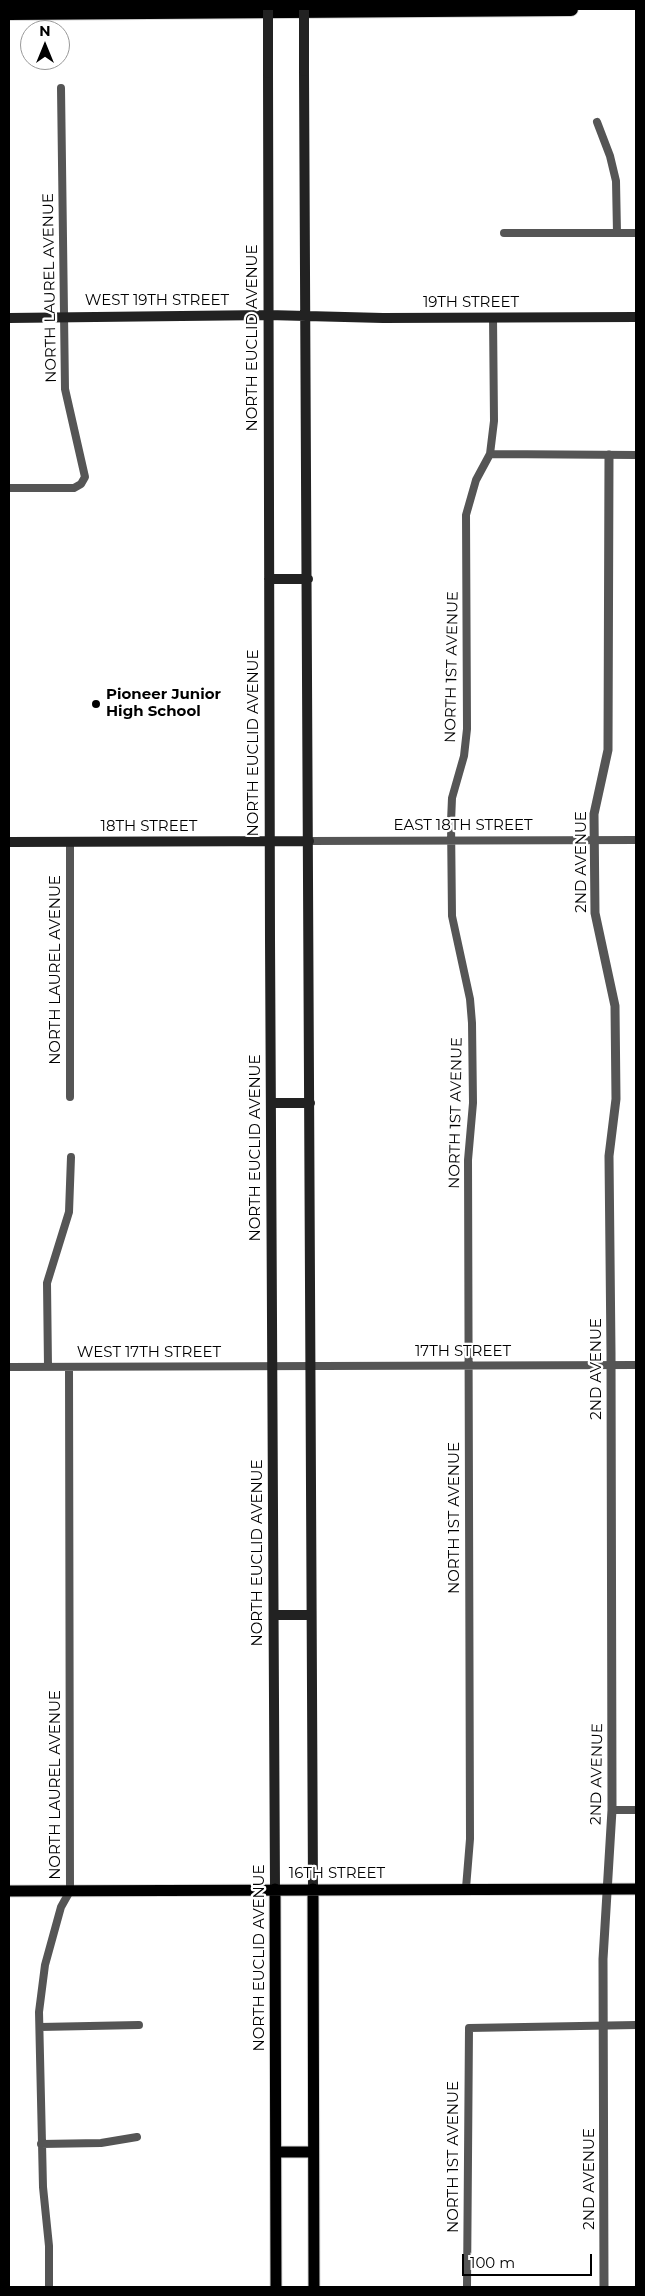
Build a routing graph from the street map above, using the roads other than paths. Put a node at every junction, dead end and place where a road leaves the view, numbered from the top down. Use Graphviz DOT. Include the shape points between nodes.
graph roads {
  1 [pos="268,9"];
  2 [pos="304,9"];
  3 [pos="571,9"];
  4 [pos="9,13"];
  5 [pos="61,88"];
  6 [pos="597,122"];
  7 [pos="504,233"];
  8 [pos="617,233"];
  9 [pos="636,233"];
  10 [pos="268,315"];
  11 [pos="63,316"];
  12 [pos="306,316"];
  13 [pos="493,317"];
  14 [pos="636,317"];
  15 [pos="9,318"];
  16 [pos="490,454"];
  17 [pos="609,455"];
  18 [pos="636,455"];
  19 [pos="9,488"];
  20 [pos="269,579"];
  21 [pos="308,579"];
  22 [pos="594,840"];
  23 [pos="636,840"];
  24 [pos="270,841"];
  25 [pos="289,841"];
  26 [pos="309,841"];
  27 [pos="451,841"];
  28 [pos="9,842"];
  29 [pos="70,842"];
  30 [pos="70,1097"];
  31 [pos="271,1103"];
  32 [pos="310,1103"];
  33 [pos="71,1157"];
  34 [pos="611,1364"];
  35 [pos="636,1364"];
  36 [pos="467,1365"];
  37 [pos="272,1366"];
  38 [pos="290,1366"];
  39 [pos="311,1366"];
  40 [pos="9,1367"];
  41 [pos="48,1367"];
  42 [pos="69,1367"];
  43 [pos="274,1615"];
  44 [pos="311,1615"];
  45 [pos="612,1810"];
  46 [pos="636,1810"];
  47 [pos="466,1888"];
  48 [pos="275,1889"];
  49 [pos="313,1889"];
  50 [pos="607,1889"];
  51 [pos="636,1889"];
  52 [pos="9,1891"];
  53 [pos="70,1891"];
  54 [pos="139,2025"];
  55 [pos="636,2025"];
  56 [pos="603,2026"];
  57 [pos="40,2027"];
  58 [pos="137,2137"];
  59 [pos="41,2144"];
  60 [pos="276,2152"];
  61 [pos="313,2152"];
  62 [pos="50,2287"];
  63 [pos="276,2287"];
  64 [pos="314,2287"];
  65 [pos="467,2287"];
  66 [pos="604,2287"];
  1 -- 10 [label="main road, NORTH EUCLID AVENUE, bridge"];
  2 -- 12 [label="main road, bridge"];
  3 -- 4 [label="highway"];
  5 -- 11 [label="street, NORTH LAUREL AVENUE"];
  6 -- 8 [label="street" via="616,181"];
  7 -- 8 [label="street"];
  8 -- 9 [label="street"];
  10 -- 11 [label="main road, WEST 19TH STREET"];
  10 -- 12 [label="main road, WEST 19TH STREET"];
  10 -- 20 [label="main road, NORTH EUCLID AVENUE"];
  11 -- 15 [label="main road, WEST 19TH STREET"];
  11 -- 19 [label="street, NORTH LAUREL AVENUE" via="66,396 86,477 74,488"];
  12 -- 13 [label="main road, 19TH STREET"];
  12 -- 21 [label="main road"];
  13 -- 14 [label="main road, 19TH STREET"];
  13 -- 16 [label="street, NORTH 1ST AVENUE" via="494,421"];
  16 -- 17 [label="street"];
  16 -- 27 [label="street, NORTH 1ST AVENUE" via="476,480 466,515 467,729 464,756 452,798"];
  17 -- 18 [label="street"];
  17 -- 22 [label="street, 2ND AVENUE" via="608,750 594,814"];
  20 -- 21 [label="main road"];
  20 -- 24 [label="main road, NORTH EUCLID AVENUE"];
  21 -- 26 [label="main road"];
  22 -- 23 [label="street, EAST 18TH STREET"];
  22 -- 27 [label="street, EAST 18TH STREET"];
  22 -- 34 [label="street, 2ND AVENUE" via="595,913 615,1006 616,1099 609,1156"];
  24 -- 25 [label="main road, 18TH STREET"];
  24 -- 29 [label="main road, 18TH STREET"];
  24 -- 31 [label="main road, NORTH EUCLID AVENUE"];
  25 -- 26 [label="main road, EAST 18TH STREET"];
  26 -- 27 [label="street, EAST 18TH STREET"];
  26 -- 32 [label="main road"];
  27 -- 36 [label="street, NORTH 1ST AVENUE" via="452,916 472,1023"];
  28 -- 29 [label="main road, 18TH STREET"];
  29 -- 30 [label="street, NORTH LAUREL AVENUE"];
  31 -- 32 [label="main road"];
  31 -- 37 [label="main road, NORTH EUCLID AVENUE"];
  32 -- 39 [label="main road"];
  33 -- 41 [label="street" via="70,1207 47,1282"];
  34 -- 35 [label="street, 17TH STREET"];
  34 -- 36 [label="street, 17TH STREET"];
  34 -- 45 [label="street, 2ND AVENUE"];
  36 -- 39 [label="street, 17TH STREET"];
  36 -- 47 [label="street, NORTH 1ST AVENUE" via="470,1839"];
  37 -- 38 [label="street, WEST 17TH STREET"];
  37 -- 42 [label="street, WEST 17TH STREET"];
  37 -- 43 [label="main road, NORTH EUCLID AVENUE"];
  38 -- 39 [label="street, 17TH STREET"];
  39 -- 44 [label="main road"];
  40 -- 41 [label="street, WEST 17TH STREET"];
  41 -- 42 [label="street, WEST 17TH STREET"];
  42 -- 53 [label="street, NORTH LAUREL AVENUE"];
  43 -- 44 [label="main road"];
  43 -- 48 [label="main road, NORTH EUCLID AVENUE"];
  44 -- 49 [label="main road"];
  45 -- 46 [label="street"];
  45 -- 50 [label="street, 2ND AVENUE"];
  47 -- 49 [label="main road, 16TH STREET"];
  47 -- 50 [label="main road, 16TH STREET"];
  48 -- 49 [label="main road, 16TH STREET"];
  48 -- 53 [label="main road, 16TH STREET"];
  48 -- 60 [label="main road, NORTH EUCLID AVENUE"];
  49 -- 61 [label="main road"];
  50 -- 51 [label="main road, 16TH STREET"];
  50 -- 56 [label="street, 2ND AVENUE"];
  52 -- 53 [label="main road, 16TH STREET"];
  53 -- 57 [label="street, NORTH LAUREL AVENUE" via="61,1907 45,1965"];
  54 -- 57 [label="street"];
  55 -- 56 [label="street"];
  56 -- 65 [label="street, NORTH 1ST AVENUE" via="468,2028"];
  56 -- 66 [label="street, 2ND AVENUE"];
  57 -- 59 [label="street, NORTH LAUREL AVENUE"];
  58 -- 59 [label="street" via="102,2143"];
  59 -- 62 [label="street, NORTH LAUREL AVENUE"];
  60 -- 61 [label="main road"];
  60 -- 63 [label="main road, NORTH EUCLID AVENUE"];
  61 -- 64 [label="main road"];
}
